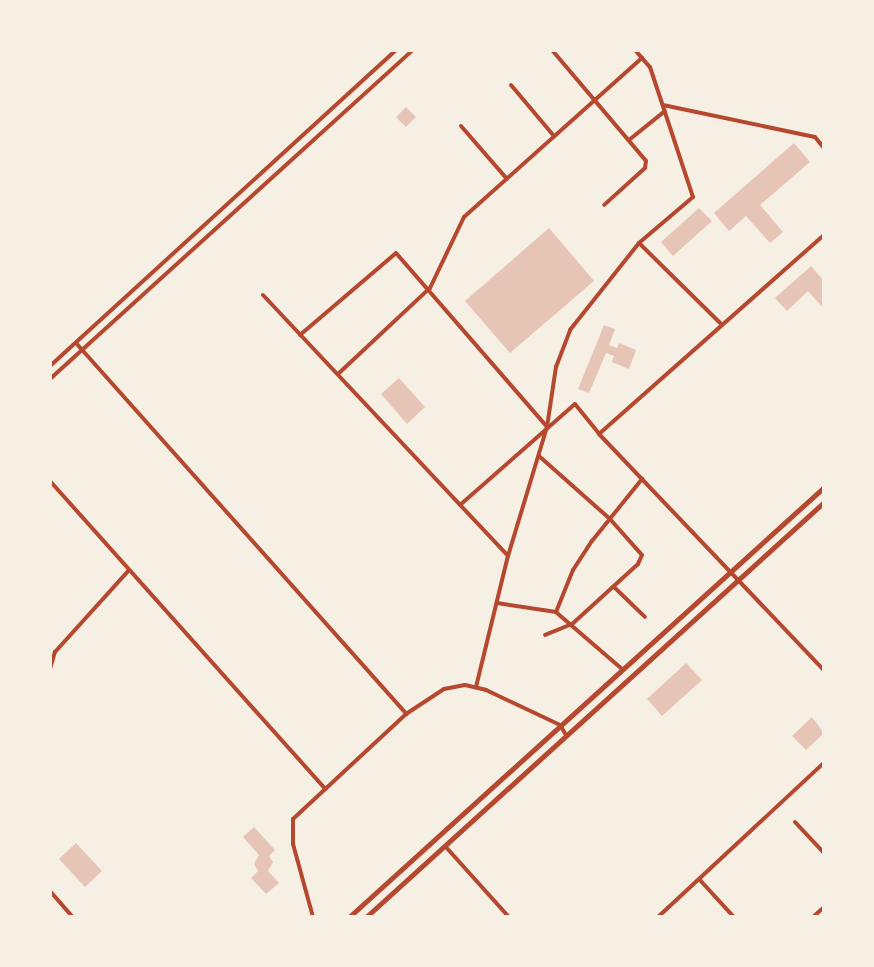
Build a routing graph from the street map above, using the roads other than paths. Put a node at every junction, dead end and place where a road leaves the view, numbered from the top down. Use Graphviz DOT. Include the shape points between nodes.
graph roads {
  1 [pos="396,50"];
  2 [pos="413,50"];
  3 [pos="552,50"];
  4 [pos="635,50"];
  5 [pos="642,58"];
  6 [pos="511,85"];
  7 [pos="595,100"];
  8 [pos="664,108"];
  9 [pos="461,126"];
  10 [pos="554,136"];
  11 [pos="628,140"];
  12 [pos="824,148"];
  13 [pos="507,179"];
  14 [pos="604,205"];
  15 [pos="824,235"];
  16 [pos="639,243"];
  17 [pos="430,288"];
  18 [pos="263,295"];
  19 [pos="720,323"];
  20 [pos="300,335"];
  21 [pos="76,343"];
  22 [pos="82,350"];
  23 [pos="50,366"];
  24 [pos="338,374"];
  25 [pos="50,379"];
  26 [pos="547,427"];
  27 [pos="599,434"];
  28 [pos="539,456"];
  29 [pos="642,479"];
  30 [pos="50,481"];
  31 [pos="824,487"];
  32 [pos="824,502"];
  33 [pos="460,505"];
  34 [pos="610,519"];
  35 [pos="508,556"];
  36 [pos="129,570"];
  37 [pos="730,571"];
  38 [pos="738,579"];
  39 [pos="614,587"];
  40 [pos="497,603"];
  41 [pos="556,612"];
  42 [pos="645,617"];
  43 [pos="572,624"];
  44 [pos="545,635"];
  45 [pos="50,669"];
  46 [pos="622,669"];
  47 [pos="824,670"];
  48 [pos="476,687"];
  49 [pos="406,714"];
  50 [pos="560,725"];
  51 [pos="566,735"];
  52 [pos="824,763"];
  53 [pos="325,789"];
  54 [pos="795,822"];
  55 [pos="445,846"];
  56 [pos="824,853"];
  57 [pos="699,879"];
  58 [pos="50,891"];
  59 [pos="55,897"];
  60 [pos="50,902"];
  61 [pos="824,907"];
  62 [pos="73,917"];
  63 [pos="313,917"];
  64 [pos="349,917"];
  65 [pos="366,917"];
  66 [pos="509,917"];
  67 [pos="658,917"];
  68 [pos="734,917"];
  69 [pos="813,917"];
  1 -- 21 [label="street"];
  2 -- 22 [label="street"];
  3 -- 7 [label="street"];
  4 -- 5 [label="street"];
  5 -- 7 [label="street"];
  5 -- 8 [label="street"];
  6 -- 10 [label="street"];
  7 -- 10 [label="street"];
  7 -- 11 [label="street"];
  8 -- 11 [label="street"];
  8 -- 12 [label="street" via="815,137"];
  8 -- 16 [label="street" via="693,197"];
  9 -- 13 [label="street"];
  10 -- 13 [label="street"];
  11 -- 14 [label="street" via="646,161 645,168"];
  13 -- 17 [label="street" via="464,217"];
  15 -- 19 [label="street"];
  16 -- 19 [label="street"];
  16 -- 26 [label="street" via="570,330 556,367"];
  17 -- 20 [label="street" via="396,253"];
  17 -- 24 [label="street"];
  17 -- 26 [label="street"];
  18 -- 20 [label="street"];
  19 -- 27 [label="street"];
  20 -- 24 [label="street"];
  21 -- 22 [label="street"];
  21 -- 23 [label="street"];
  22 -- 25 [label="street"];
  22 -- 49 [label="street"];
  24 -- 33 [label="street"];
  26 -- 27 [label="street" via="575,404"];
  26 -- 28 [label="street"];
  26 -- 33 [label="street"];
  27 -- 29 [label="street"];
  28 -- 34 [label="street"];
  28 -- 35 [label="street"];
  29 -- 34 [label="street"];
  29 -- 37 [label="street"];
  30 -- 36 [label="street"];
  31 -- 37 [label="main road"];
  32 -- 38 [label="main road"];
  33 -- 35 [label="street"];
  34 -- 39 [label="street" via="642,555"];
  34 -- 41 [label="street" via="573,570"];
  35 -- 40 [label="street"];
  36 -- 45 [label="street" via="55,652"];
  36 -- 53 [label="street"];
  37 -- 38 [label="street"];
  37 -- 46 [label="main road"];
  38 -- 47 [label="street"];
  38 -- 51 [label="main road"];
  39 -- 42 [label="street"];
  39 -- 43 [label="street"];
  40 -- 41 [label="street"];
  40 -- 48 [label="street"];
  41 -- 43 [label="street"];
  43 -- 44 [label="street"];
  43 -- 46 [label="street"];
  46 -- 50 [label="main road"];
  48 -- 49 [label="street" via="444,689"];
  48 -- 50 [label="street"];
  49 -- 53 [label="street"];
  50 -- 51 [label="street"];
  50 -- 64 [label="main road"];
  51 -- 55 [label="main road"];
  52 -- 57 [label="street"];
  53 -- 63 [label="street" via="293,819"];
  54 -- 56 [label="street"];
  55 -- 65 [label="main road"];
  55 -- 66 [label="street"];
  57 -- 67 [label="street"];
  57 -- 68 [label="street"];
  58 -- 59 [label="street"];
  59 -- 60 [label="street"];
  59 -- 62 [label="street"];
  61 -- 69 [label="street"];
}
